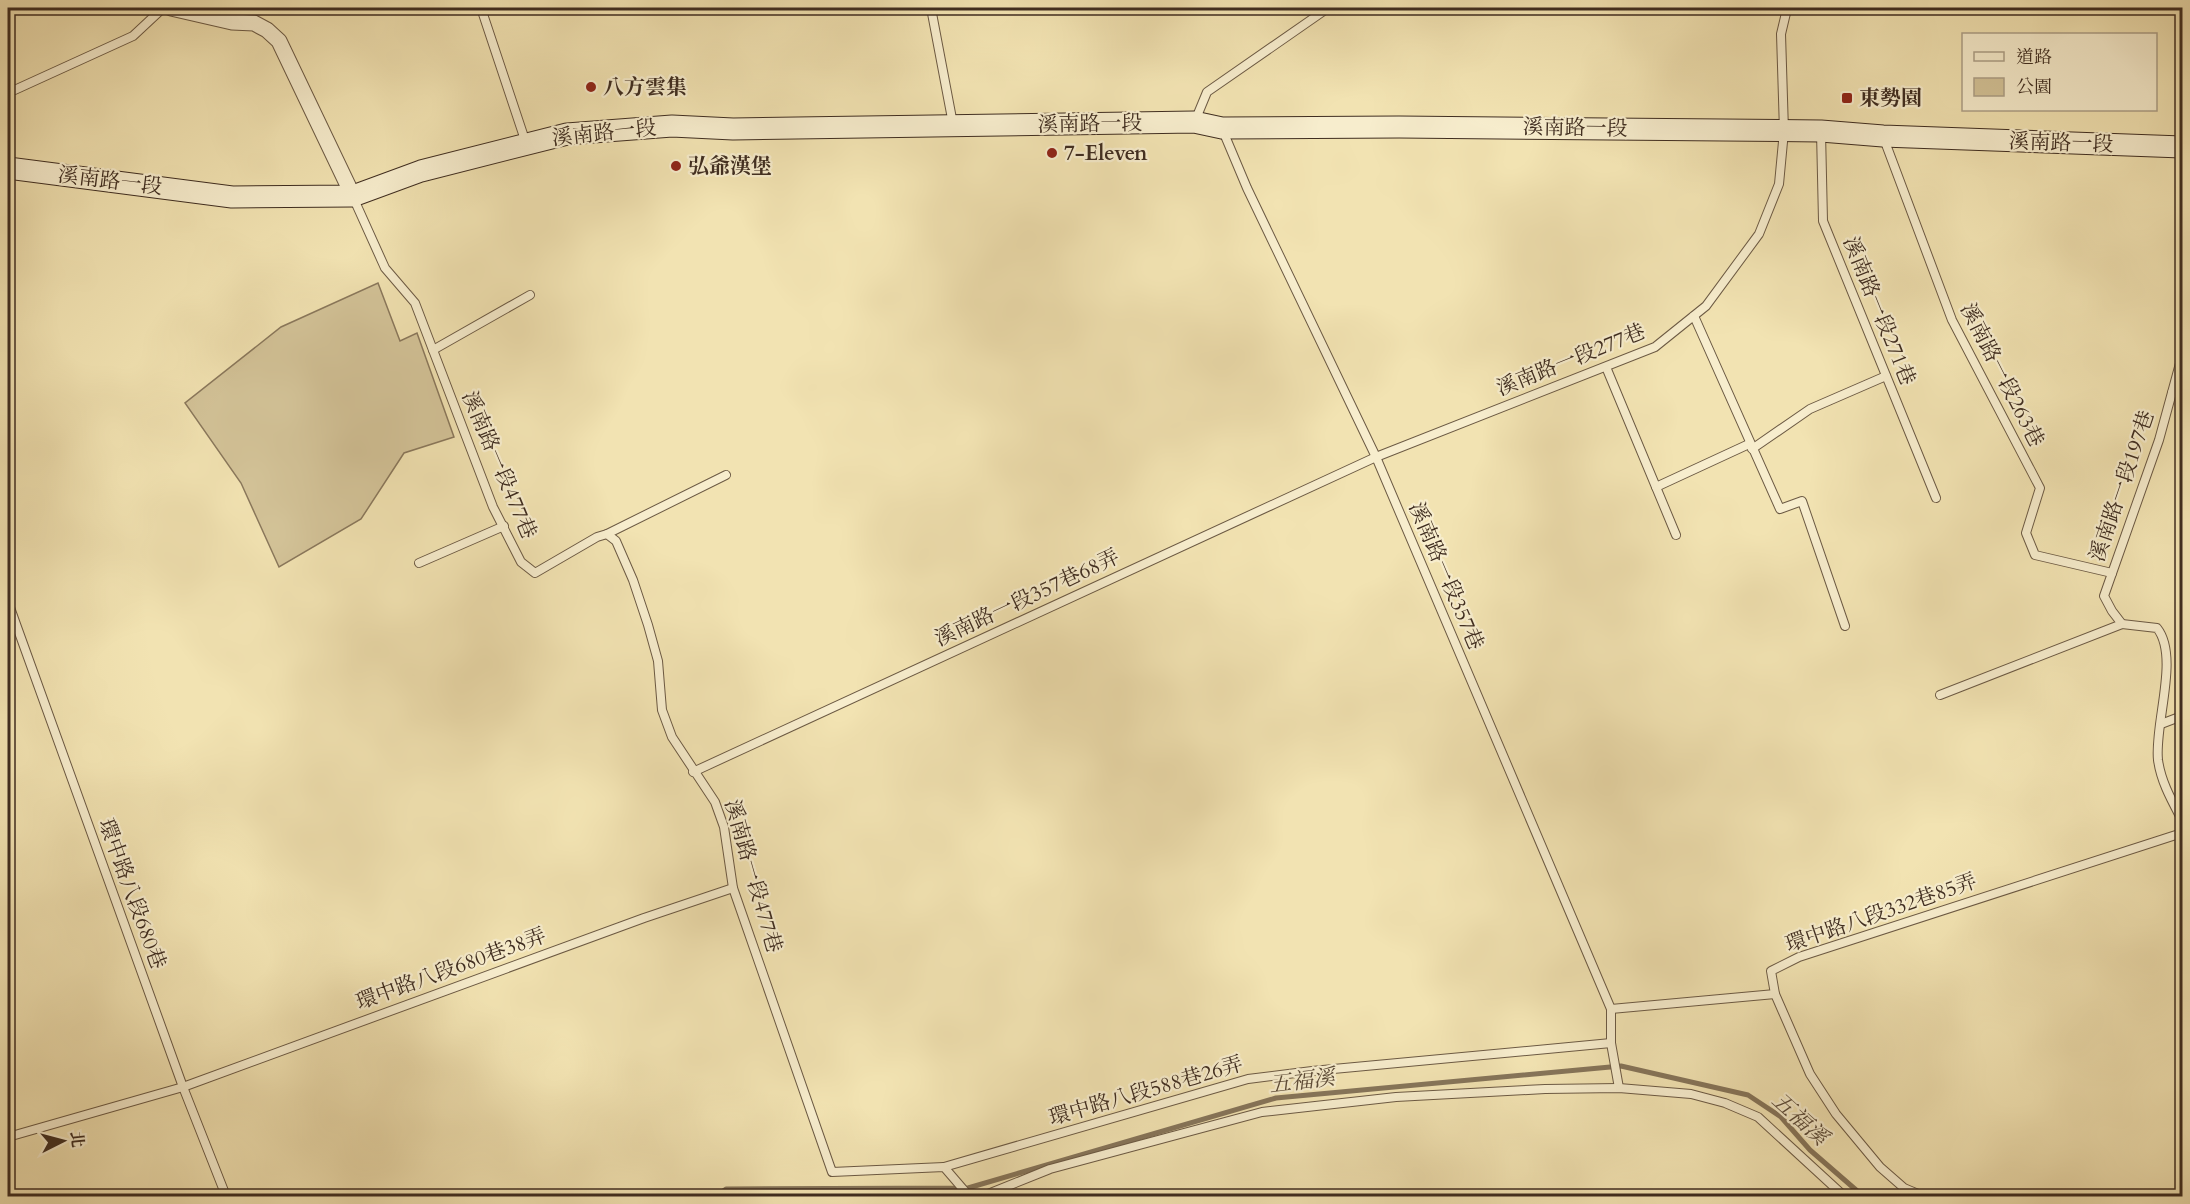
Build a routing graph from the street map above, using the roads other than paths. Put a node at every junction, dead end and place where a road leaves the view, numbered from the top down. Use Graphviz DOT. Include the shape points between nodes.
graph roads {
  1 [pos="163,8"];
  2 [pos="171,8"];
  3 [pos="481,8"];
  4 [pos="931,8"];
  5 [pos="1328,8"];
  6 [pos="1791,8"];
  7 [pos="8,93"];
  8 [pos="1194,122"];
  9 [pos="953,126"];
  10 [pos="1222,128"];
  11 [pos="1784,131"];
  12 [pos="1821,131"];
  13 [pos="1883,136"];
  14 [pos="526,143"];
  15 [pos="2182,147"];
  16 [pos="8,168"];
  17 [pos="352,195"];
  18 [pos="530,295"];
  19 [pos="1694,316"];
  20 [pos="433,350"];
  21 [pos="2182,356"];
  22 [pos="1606,367"];
  23 [pos="1886,376"];
  24 [pos="2182,391"];
  25 [pos="2172,393"];
  26 [pos="1750,447"];
  27 [pos="1376,457"];
  28 [pos="726,474"];
  29 [pos="1656,487"];
  30 [pos="1936,498"];
  31 [pos="504,526"];
  32 [pos="607,534"];
  33 [pos="1676,535"];
  34 [pos="419,562"];
  35 [pos="2112,573"];
  36 [pos="8,602"];
  37 [pos="2122,624"];
  38 [pos="1845,626"];
  39 [pos="1940,695"];
  40 [pos="2182,716"];
  41 [pos="2161,724"];
  42 [pos="693,772"];
  43 [pos="2182,820"];
  44 [pos="2182,833"];
  45 [pos="733,888"];
  46 [pos="1775,994"];
  47 [pos="1611,1009"];
  48 [pos="1611,1044"];
  49 [pos="183,1087"];
  50 [pos="1619,1087"];
  51 [pos="8,1137"];
  52 [pos="944,1167"];
  53 [pos="832,1172"];
  54 [pos="226,1197"];
  55 [pos="969,1197"];
  56 [pos="983,1197"];
  57 [pos="1844,1197"];
  58 [pos="1923,1197"];
  1 -- 7 [label="lane" via="133,36"];
  2 -- 17 [label="street" via="254,23 279,41"];
  3 -- 14 [label="lane"];
  4 -- 9 [label="lane"];
  5 -- 8 [label="lane" via="1207,92"];
  6 -- 11 [label="lane, 溪南路一段277巷" via="1781,34"];
  8 -- 9 [label="main road, 溪南路一段"];
  8 -- 10 [label="main road, 溪南路一段"];
  9 -- 14 [label="main road, 溪南路一段" via="672,126 567,134"];
  10 -- 11 [label="main road, 溪南路一段"];
  10 -- 27 [label="lane, 溪南路一段357巷" via="1247,189"];
  11 -- 12 [label="main road, 溪南路一段"];
  11 -- 19 [label="lane, 溪南路一段277巷" via="1779,184 1759,234 1706,306"];
  12 -- 13 [label="main road, 溪南路一段"];
  12 -- 23 [label="lane, 溪南路一段271巷" via="1823,221"];
  13 -- 15 [label="main road, 溪南路一段"];
  13 -- 35 [label="lane, 溪南路一段263巷" via="1952,320 2040,488 2026,533 2035,555"];
  14 -- 17 [label="main road, 溪南路一段" via="421,171"];
  16 -- 17 [label="main road, 溪南路一段" via="232,197"];
  17 -- 20 [label="lane, 溪南路一段477巷" via="385,268 415,303"];
  18 -- 20 [label="lane"];
  19 -- 22 [label="lane, 溪南路一段277巷" via="1655,347"];
  19 -- 26 [label="lane"];
  20 -- 31 [label="lane, 溪南路一段477巷" via="493,507"];
  21 -- 25 [label="lane, 溪南路一段197巷"];
  22 -- 27 [label="lane, 溪南路一段277巷"];
  22 -- 29 [label="lane"];
  23 -- 26 [label="lane" via="1810,409"];
  23 -- 30 [label="lane, 溪南路一段271巷"];
  24 -- 25 [label="lane"];
  25 -- 35 [label="lane, 溪南路一段197巷"];
  26 -- 29 [label="lane"];
  26 -- 38 [label="lane" via="1779,509 1802,501"];
  27 -- 42 [label="lane, 溪南路一段357巷68弄"];
  27 -- 47 [label="lane, 溪南路一段357巷"];
  28 -- 32 [label="lane"];
  29 -- 33 [label="lane"];
  31 -- 32 [label="lane, 溪南路一段477巷" via="521,562 535,573"];
  31 -- 34 [label="lane"];
  32 -- 42 [label="lane, 溪南路一段477巷" via="616,541 633,580 658,661 662,710 672,737"];
  35 -- 37 [label="lane, 溪南路一段197巷" via="2104,596"];
  36 -- 49 [label="lane, 環中路八段680巷"];
  37 -- 39 [label="lane"];
  37 -- 41 [label="lane" via="2157,628 2164,637 2167,657"];
  40 -- 41 [label="lane"];
  41 -- 43 [label="lane" via="2158,759 2166,790"];
  42 -- 45 [label="lane, 溪南路一段477巷" via="715,802 724,827"];
  44 -- 46 [label="lane, 環中路八段332巷85弄" via="1799,957 1771,971"];
  45 -- 49 [label="lane, 環中路八段680巷38弄"];
  45 -- 53 [label="lane, 溪南路一段477巷"];
  46 -- 47 [label="lane"];
  46 -- 58 [label="lane" via="1810,1074 1836,1114 1880,1167 1904,1188"];
  47 -- 48 [label="lane, 溪南路一段357巷"];
  48 -- 50 [label="lane, 溪南路一段357巷"];
  48 -- 52 [label="lane, 環中路八段588巷26弄" via="1248,1079"];
  49 -- 51 [label="lane, 環中路八段680巷38弄"];
  49 -- 54 [label="lane, 環中路八段680巷"];
  50 -- 56 [label="lane" via="1396,1097 1262,1112 1050,1169"];
  50 -- 57 [label="lane" via="1691,1094 1758,1117"];
  52 -- 53 [label="lane, 環中路八段588巷26弄"];
  52 -- 55 [label="lane"];
}
